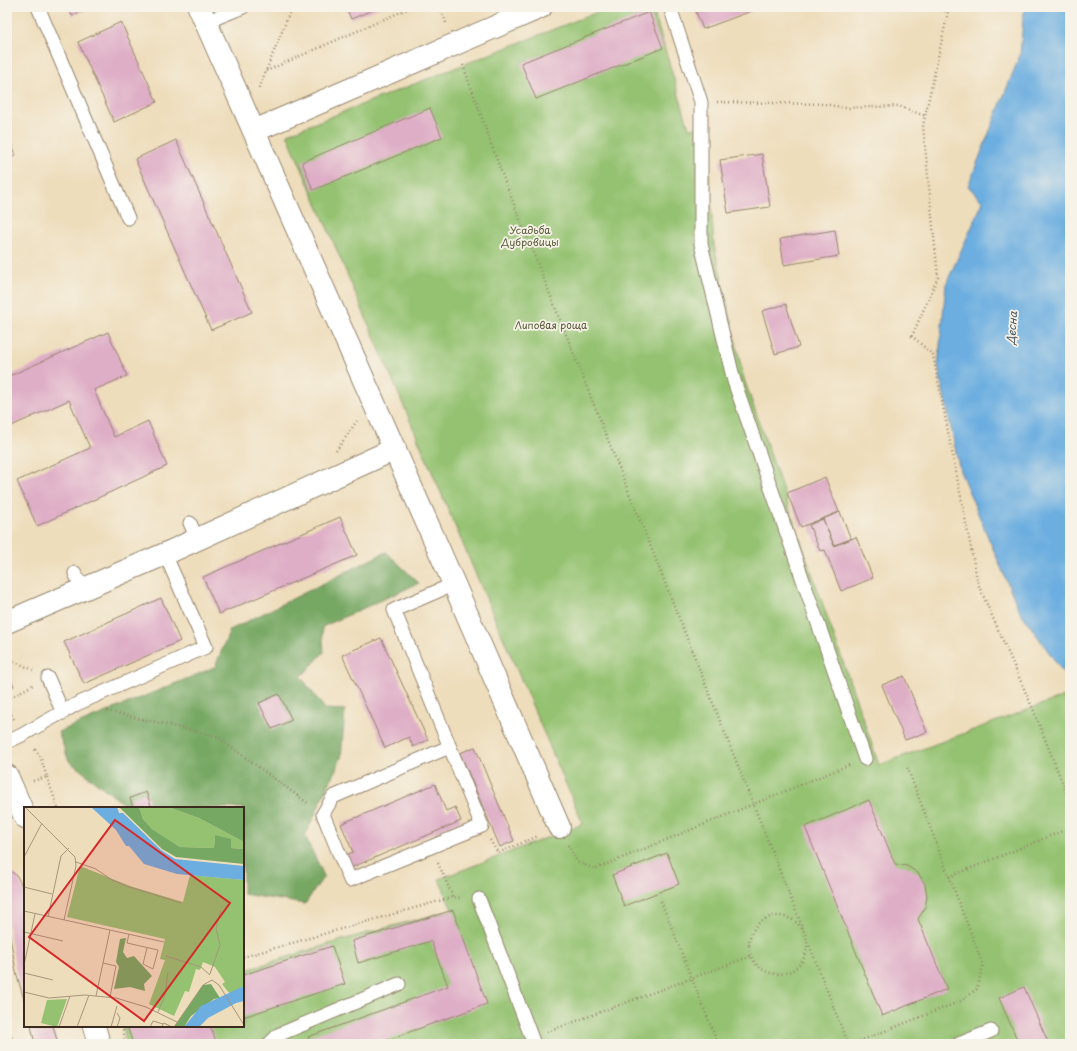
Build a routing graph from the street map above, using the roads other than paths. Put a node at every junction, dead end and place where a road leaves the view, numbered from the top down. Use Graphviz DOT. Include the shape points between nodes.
graph roads {
  1 [pos="38,7"];
  2 [pos="243,7"];
  3 [pos="541,7"];
  4 [pos="670,7"];
  5 [pos="203,15"];
  6 [pos="251,124"];
  7 [pos="128,218"];
  8 [pos="395,449"];
  9 [pos="165,554"];
  10 [pos="454,584"];
  11 [pos="7,622"];
  12 [pos="48,678"];
  13 [pos="63,713"];
  14 [pos="7,742"];
  15 [pos="450,747"];
  16 [pos="865,759"];
  17 [pos="10,781"];
  18 [pos="24,815"];
  19 [pos="559,827"];
  20 [pos="479,899"];
  21 [pos="399,984"];
  22 [pos="94,1027"];
  23 [pos="992,1031"];
  24 [pos="533,1041"];
  25 [pos="99,1044"];
  26 [pos="269,1044"];
  27 [pos="959,1044"];
  1 -- 7 [label="lane"];
  2 -- 5 [label="lane"];
  3 -- 6 [label="street" via="456,44"];
  4 -- 16 [label="lane" via="701,102 701,244 734,381"];
  5 -- 6 [label="street"];
  6 -- 8 [label="street"];
  8 -- 9 [label="street" via="194,531"];
  8 -- 10 [label="street"];
  9 -- 11 [label="street" via="79,581"];
  9 -- 13 [label="lane" via="206,647 77,704"];
  10 -- 15 [label="lane" via="394,610"];
  10 -- 19 [label="street"];
  12 -- 13 [label="lane"];
  13 -- 14 [label="lane"];
  15 -- 15 [label="lane" via="333,797 323,814 350,880 482,826"];
  17 -- 18 [label="street"];
  20 -- 24 [label="lane"];
  21 -- 26 [label="lane" via="278,1035"];
  22 -- 25 [label="street"];
  23 -- 27 [label="lane"];
}
